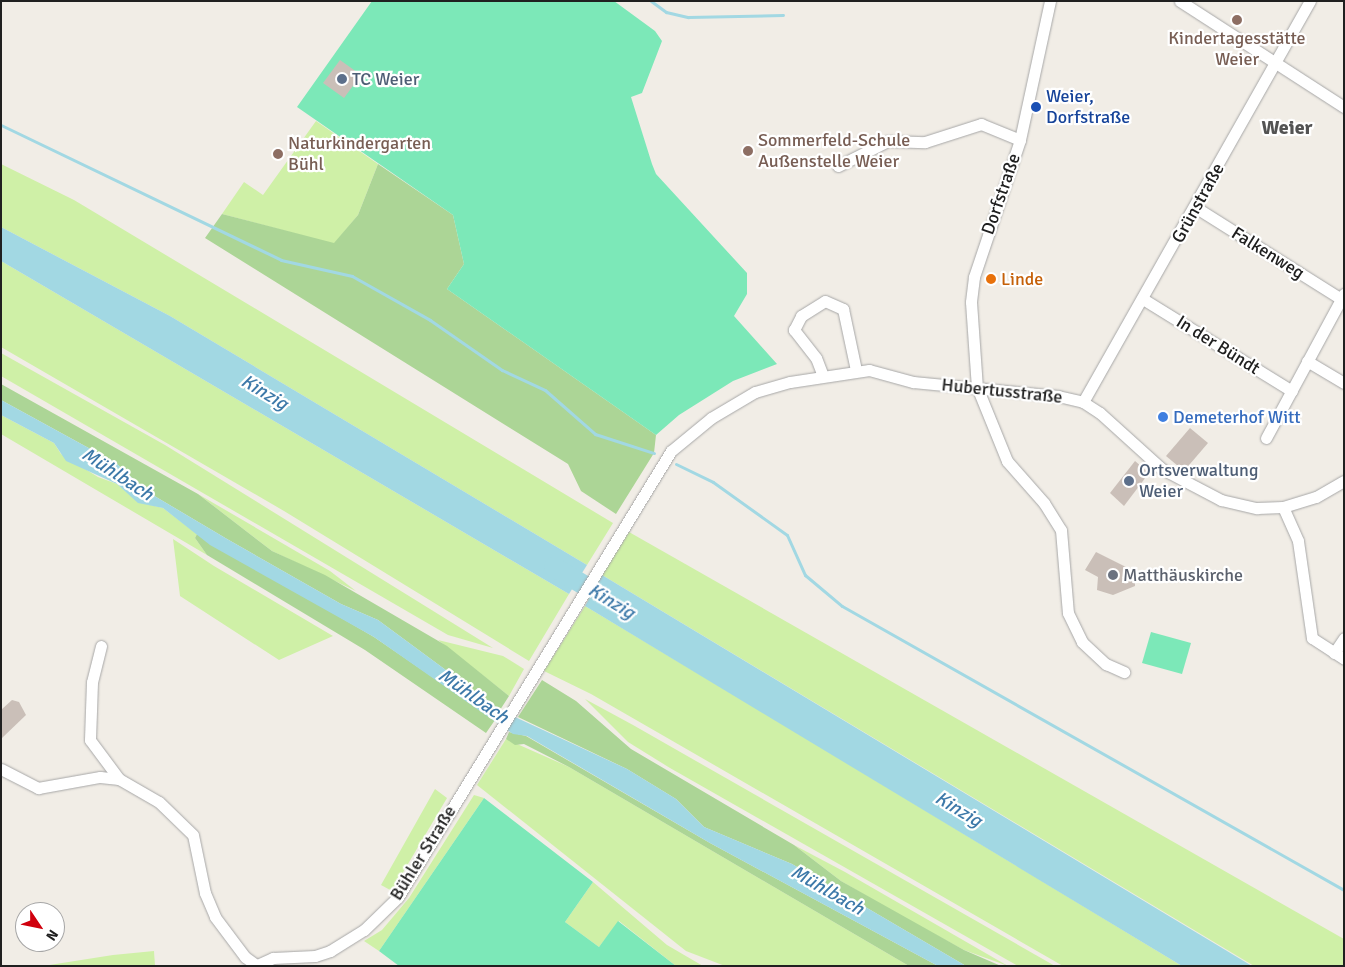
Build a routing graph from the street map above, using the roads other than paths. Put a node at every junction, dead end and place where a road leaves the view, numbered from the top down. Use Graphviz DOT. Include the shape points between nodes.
graph roads {
  1 [pos="1050,1"];
  2 [pos="1180,1"];
  3 [pos="1310,1"];
  4 [pos="1275,64"];
  5 [pos="1344,107"];
  6 [pos="1020,140"];
  7 [pos="838,166"];
  8 [pos="1195,208"];
  9 [pos="1342,296"];
  10 [pos="1143,299"];
  11 [pos="1307,361"];
  12 [pos="856,370"];
  13 [pos="823,376"];
  14 [pos="1344,384"];
  15 [pos="977,387"];
  16 [pos="1292,392"];
  17 [pos="1083,402"];
  18 [pos="1266,438"];
  19 [pos="1344,482"];
  20 [pos="1283,507"];
  21 [pos="1344,638"];
  22 [pos="101,646"];
  23 [pos="1339,656"];
  24 [pos="535,669"];
  25 [pos="1124,672"];
  26 [pos="1,769"];
  27 [pos="119,779"];
  28 [pos="256,966"];
  1 -- 6 [label="street, Dorfstraße"];
  2 -- 4 [label="street"];
  3 -- 4 [label="street, Grünstraße"];
  4 -- 5 [label="street"];
  4 -- 8 [label="street, Grünstraße"];
  6 -- 7 [label="street" via="981,124 925,142 888,140"];
  6 -- 15 [label="street, Dorfstraße" via="974,277 971,302"];
  8 -- 9 [label="street, Falkenweg"];
  8 -- 10 [label="street, Grünstraße"];
  9 -- 11 [label="street"];
  10 -- 16 [label="street, In der Bündt"];
  10 -- 17 [label="street, Grünstraße"];
  11 -- 14 [label="street"];
  11 -- 16 [label="street"];
  12 -- 13 [label="street, Hubertusstraße"];
  12 -- 13 [label="street" via="843,309 825,301 812,306 796,323 794,330 816,358"];
  12 -- 15 [label="street, Hubertusstraße" via="869,370 913,382"];
  13 -- 24 [label="street, Hubertusstraße" via="755,392 711,418 671,451"];
  15 -- 17 [label="street, Hubertusstraße"];
  15 -- 25 [label="street, Dorfstraße" via="1007,461 1044,503 1061,530 1068,613 1082,642 1106,664"];
  16 -- 18 [label="street"];
  17 -- 20 [label="street, Hubertusstraße" via="1100,413 1162,469 1195,489 1243,506"];
  19 -- 20 [label="street, Hubertusstraße" via="1316,497"];
  20 -- 23 [label="street" via="1298,541 1312,638"];
  21 -- 23 [label="street"];
  22 -- 27 [label="street, Bühler Straße" via="92,682 90,740"];
  24 -- 28 [label="street, Bühler Straße" via="415,870 379,918 330,951 316,956 273,958"];
  26 -- 27 [label="street, Bühler Straße" via="38,788 100,776"];
  27 -- 28 [label="street, Bühler Straße" via="159,802 193,835 205,893 215,917 245,957"];
}
